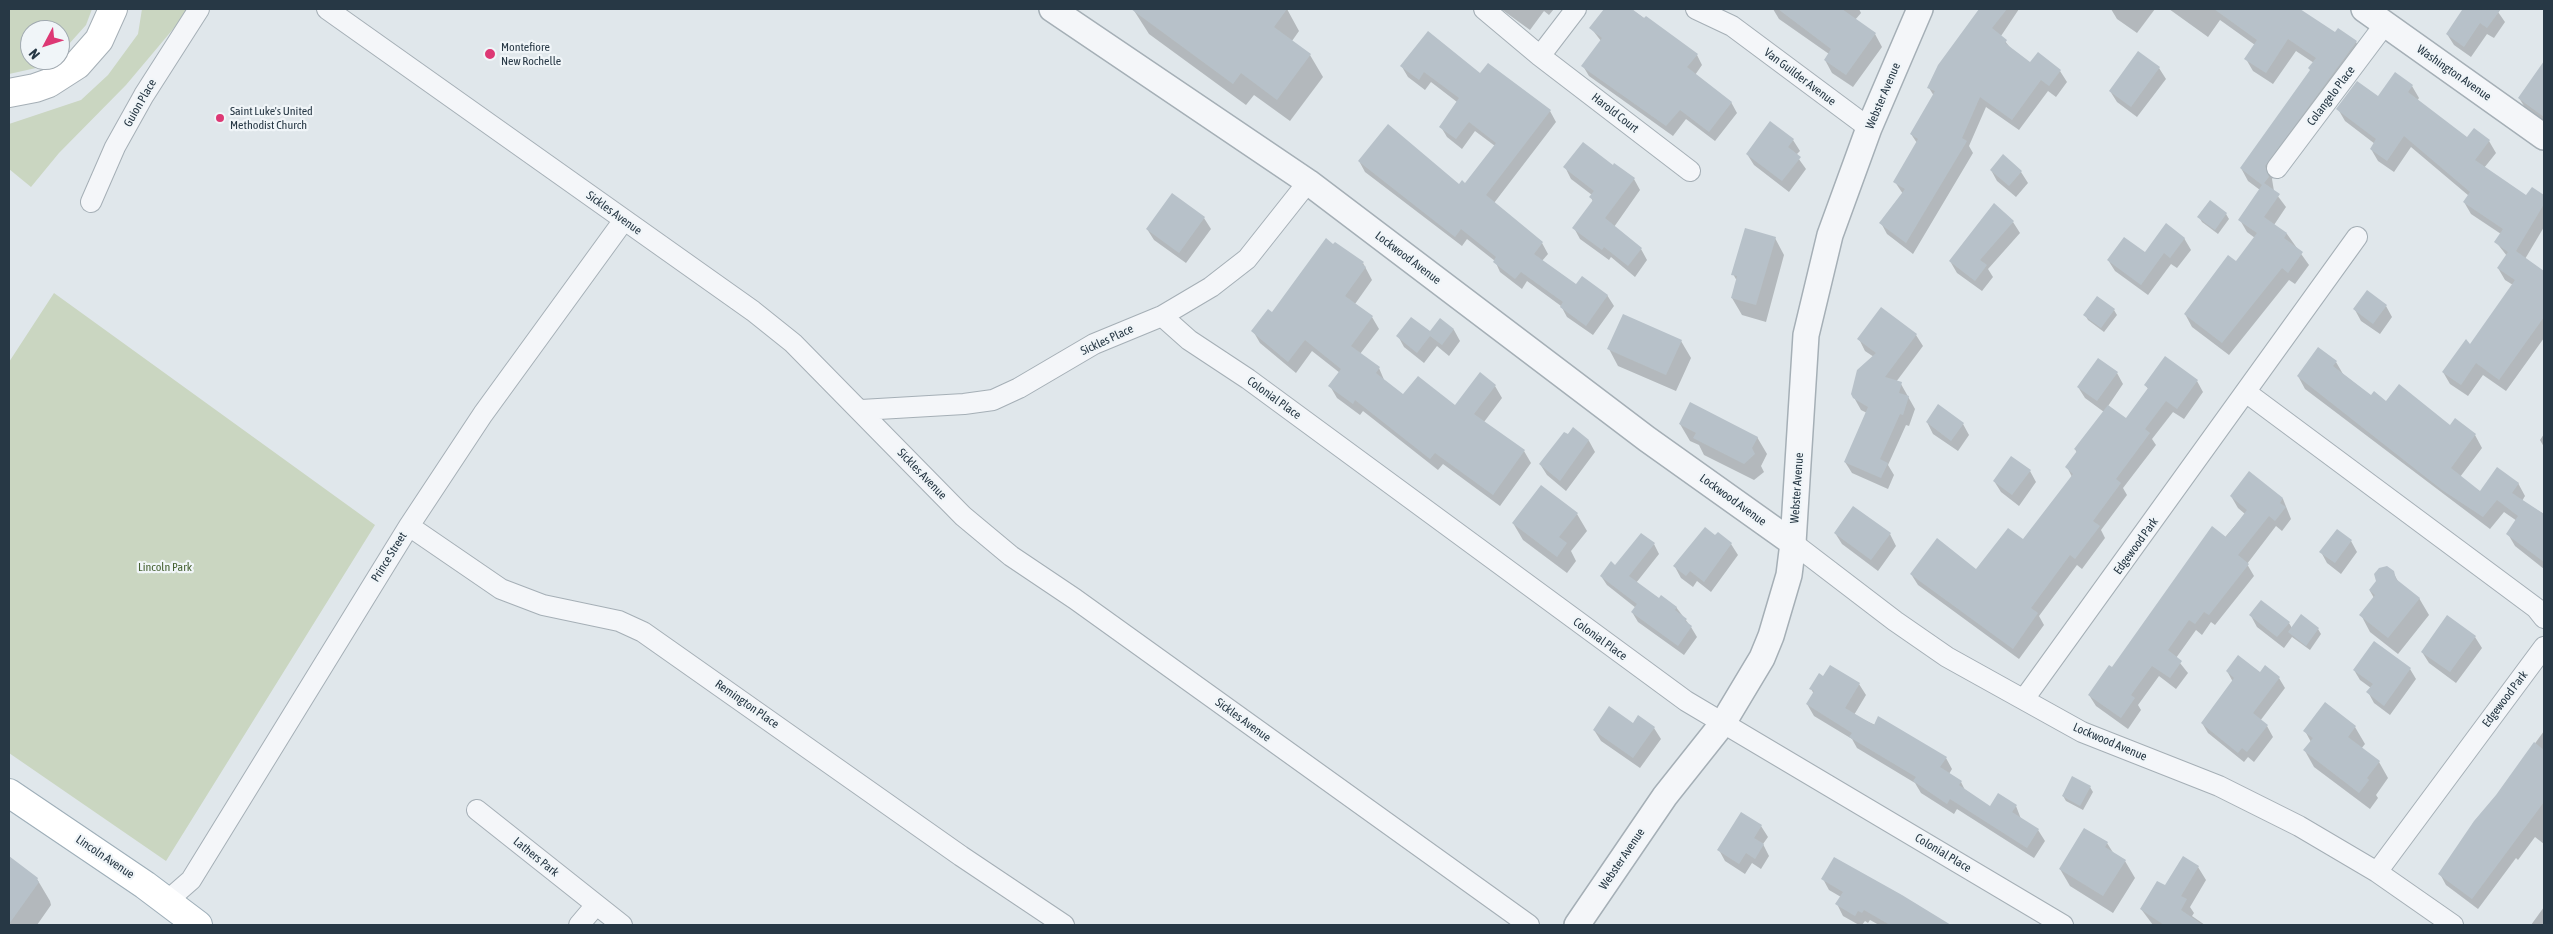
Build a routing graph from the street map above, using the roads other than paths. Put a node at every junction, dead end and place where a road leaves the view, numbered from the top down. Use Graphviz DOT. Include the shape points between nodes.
graph roads {
  1 [pos="113,9"];
  2 [pos="200,9"];
  3 [pos="327,9"];
  4 [pos="1052,9"];
  5 [pos="1484,9"];
  6 [pos="1576,9"];
  7 [pos="1696,9"];
  8 [pos="1920,9"];
  9 [pos="2364,9"];
  10 [pos="1727,17"];
  11 [pos="2385,24"];
  12 [pos="1540,56"];
  13 [pos="13,93"];
  14 [pos="1868,128"];
  15 [pos="2544,137"];
  16 [pos="2277,168"];
  17 [pos="1690,171"];
  18 [pos="1308,182"];
  19 [pos="92,202"];
  20 [pos="624,220"];
  21 [pos="2357,237"];
  22 [pos="1162,316"];
  23 [pos="2247,393"];
  24 [pos="861,410"];
  25 [pos="409,526"];
  26 [pos="1793,543"];
  27 [pos="2544,618"];
  28 [pos="2544,647"];
  29 [pos="2024,699"];
  30 [pos="1723,723"];
  31 [pos="9,793"];
  32 [pos="477,810"];
  33 [pos="2377,872"];
  34 [pos="167,901"];
  35 [pos="596,905"];
  36 [pos="198,925"];
  37 [pos="579,925"];
  38 [pos="622,925"];
  39 [pos="1064,925"];
  40 [pos="1529,925"];
  41 [pos="1577,925"];
  42 [pos="2063,925"];
  43 [pos="2453,925"];
  1 -- 13 [label="main road" via="99,40 77,65 49,83"];
  2 -- 19 [label="street, Guion Place" via="144,95 115,147"];
  3 -- 20 [label="street, Sickles Avenue"];
  4 -- 18 [label="street, Lockwood Avenue"];
  5 -- 12 [label="street, Harold Court"];
  6 -- 12 [label="street"];
  7 -- 10 [label="street, Van Guilder Avenue"];
  8 -- 14 [label="street, Webster Avenue"];
  9 -- 11 [label="street, Washington Avenue"];
  10 -- 14 [label="street, Van Guilder Avenue"];
  11 -- 15 [label="street, Washington Avenue"];
  11 -- 16 [label="street, Colangelo Place"];
  12 -- 17 [label="street, Harold Court"];
  14 -- 26 [label="street, Webster Avenue" via="1830,235 1806,335"];
  18 -- 22 [label="street, Sickles Place" via="1247,259 1211,287"];
  18 -- 26 [label="street, Lockwood Avenue" via="1647,438"];
  20 -- 24 [label="street, Sickles Avenue" via="793,343"];
  20 -- 25 [label="street, Prince Street" via="483,414"];
  21 -- 23 [label="street, Edgewood Park"];
  22 -- 24 [label="street, Sickles Place" via="1094,344 993,400"];
  22 -- 30 [label="street, Colonial Place" via="1189,340 1248,379 1686,701"];
  23 -- 27 [label="street" via="2536,608"];
  23 -- 29 [label="street, Edgewood Park"];
  24 -- 40 [label="street, Sickles Avenue" via="963,516 1012,556"];
  25 -- 34 [label="street, Prince Street" via="191,880"];
  25 -- 39 [label="street, Remington Place" via="501,589 543,605 619,621 644,632"];
  26 -- 29 [label="street, Lockwood Avenue" via="1947,657"];
  26 -- 30 [label="street, Webster Avenue" via="1789,575 1771,636 1762,658"];
  28 -- 33 [label="street, Edgewood Park"];
  29 -- 33 [label="street, Lockwood Avenue" via="2082,732 2219,786 2300,826"];
  30 -- 41 [label="street, Webster Avenue" via="1665,796"];
  30 -- 42 [label="street, Colonial Place"];
  31 -- 34 [label="main road, Lincoln Avenue"];
  32 -- 35 [label="street, Lathers Park"];
  33 -- 43 [label="street, Lockwood Avenue"];
  34 -- 36 [label="main road, Lincoln Avenue"];
  35 -- 37 [label="street"];
  35 -- 38 [label="street, Lathers Park"];
}
